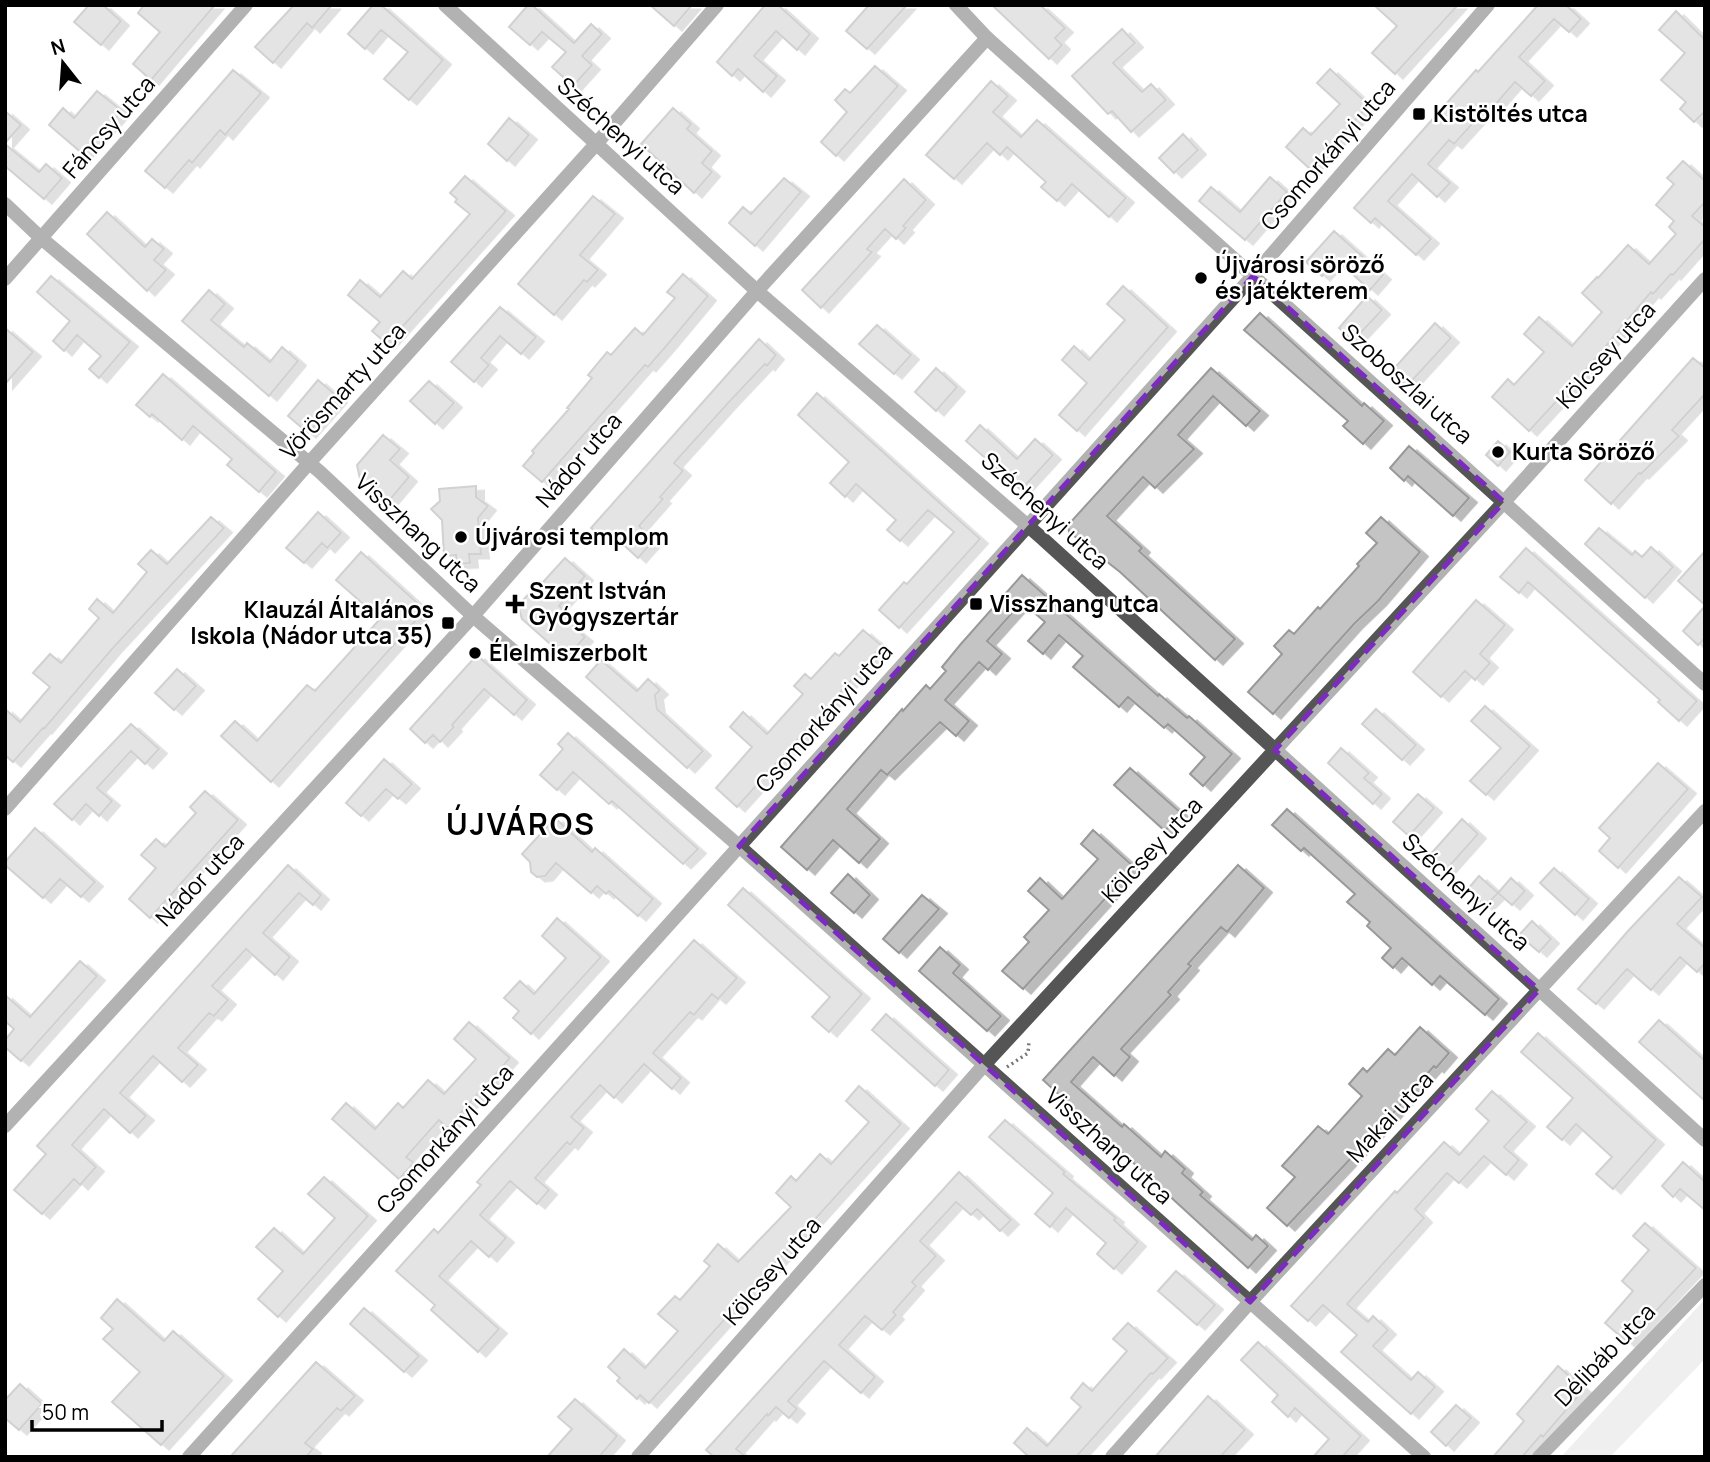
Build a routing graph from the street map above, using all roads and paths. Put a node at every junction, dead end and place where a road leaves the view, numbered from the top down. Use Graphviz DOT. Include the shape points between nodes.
graph roads {
  1 [pos="246,5"];
  2 [pos="445,5"];
  3 [pos="717,5"];
  4 [pos="956,5"];
  5 [pos="1488,5"];
  6 [pos="986,38"];
  7 [pos="596,144"];
  8 [pos="5,204"];
  9 [pos="41,238"];
  10 [pos="1253,276"];
  11 [pos="5,279"];
  12 [pos="1705,279"];
  13 [pos="757,291"];
  14 [pos="309,463"];
  15 [pos="1504,502"];
  16 [pos="1028,525"];
  17 [pos="473,616"];
  18 [pos="1705,684"];
  19 [pos="1275,750"];
  20 [pos="5,808"];
  21 [pos="1705,811"];
  22 [pos="739,846"];
  23 [pos="1539,990"];
  24 [pos="984,1065"];
  25 [pos="5,1126"];
  26 [pos="1705,1140"];
  27 [pos="1705,1285"];
  28 [pos="1250,1302"];
  29 [pos="189,1457"];
  30 [pos="638,1457"];
  31 [pos="1112,1457"];
  32 [pos="1424,1457"];
  33 [pos="1539,1457"];
  1 -- 9 [label="street, Fáncsy utca"];
  2 -- 7 [label="street, Széchenyi utca"];
  3 -- 7 [label="street, Vörösmarty utca"];
  4 -- 6 [label="street, Szoboszlai utca"];
  5 -- 10 [label="street, Csomorkányi utca"];
  6 -- 10 [label="street, Szoboszlai utca"];
  6 -- 13 [label="street, Nádor utca"];
  7 -- 13 [label="street, Széchenyi utca"];
  7 -- 14 [label="street, Vörösmarty utca"];
  8 -- 9 [label="street, Visszhang utca"];
  9 -- 11 [label="street, Fáncsy utca"];
  9 -- 14 [label="street, Visszhang utca"];
  10 -- 15 [label="street, Szoboszlai utca"];
  10 -- 16 [label="street, Csomorkányi utca"];
  12 -- 15 [label="street, Kölcsey utca"];
  13 -- 16 [label="street, Széchenyi utca"];
  13 -- 17 [label="street, Nádor utca"];
  14 -- 17 [label="street, Visszhang utca"];
  14 -- 20 [label="street, Vörösmarty utca"];
  15 -- 18 [label="street, Szoboszlai utca"];
  15 -- 19 [label="street, Kölcsey utca"];
  16 -- 19 [label="street, Széchenyi utca"];
  16 -- 22 [label="street, Csomorkányi utca"];
  17 -- 22 [label="street, Visszhang utca"];
  17 -- 25 [label="street, Nádor utca"];
  19 -- 23 [label="street, Széchenyi utca"];
  19 -- 24 [label="street, Kölcsey utca"];
  21 -- 23 [label="street, Makai utca"];
  22 -- 24 [label="street, Visszhang utca"];
  22 -- 29 [label="street, Csomorkányi utca"];
  23 -- 26 [label="street, Széchenyi utca"];
  23 -- 28 [label="street, Makai utca"];
  24 -- 28 [label="street, Visszhang utca"];
  24 -- 30 [label="street, Kölcsey utca"];
  27 -- 33 [label="street, Délibáb utca"];
  28 -- 31 [label="street, Makai utca"];
  28 -- 32 [label="street, Visszhang utca"];
}
